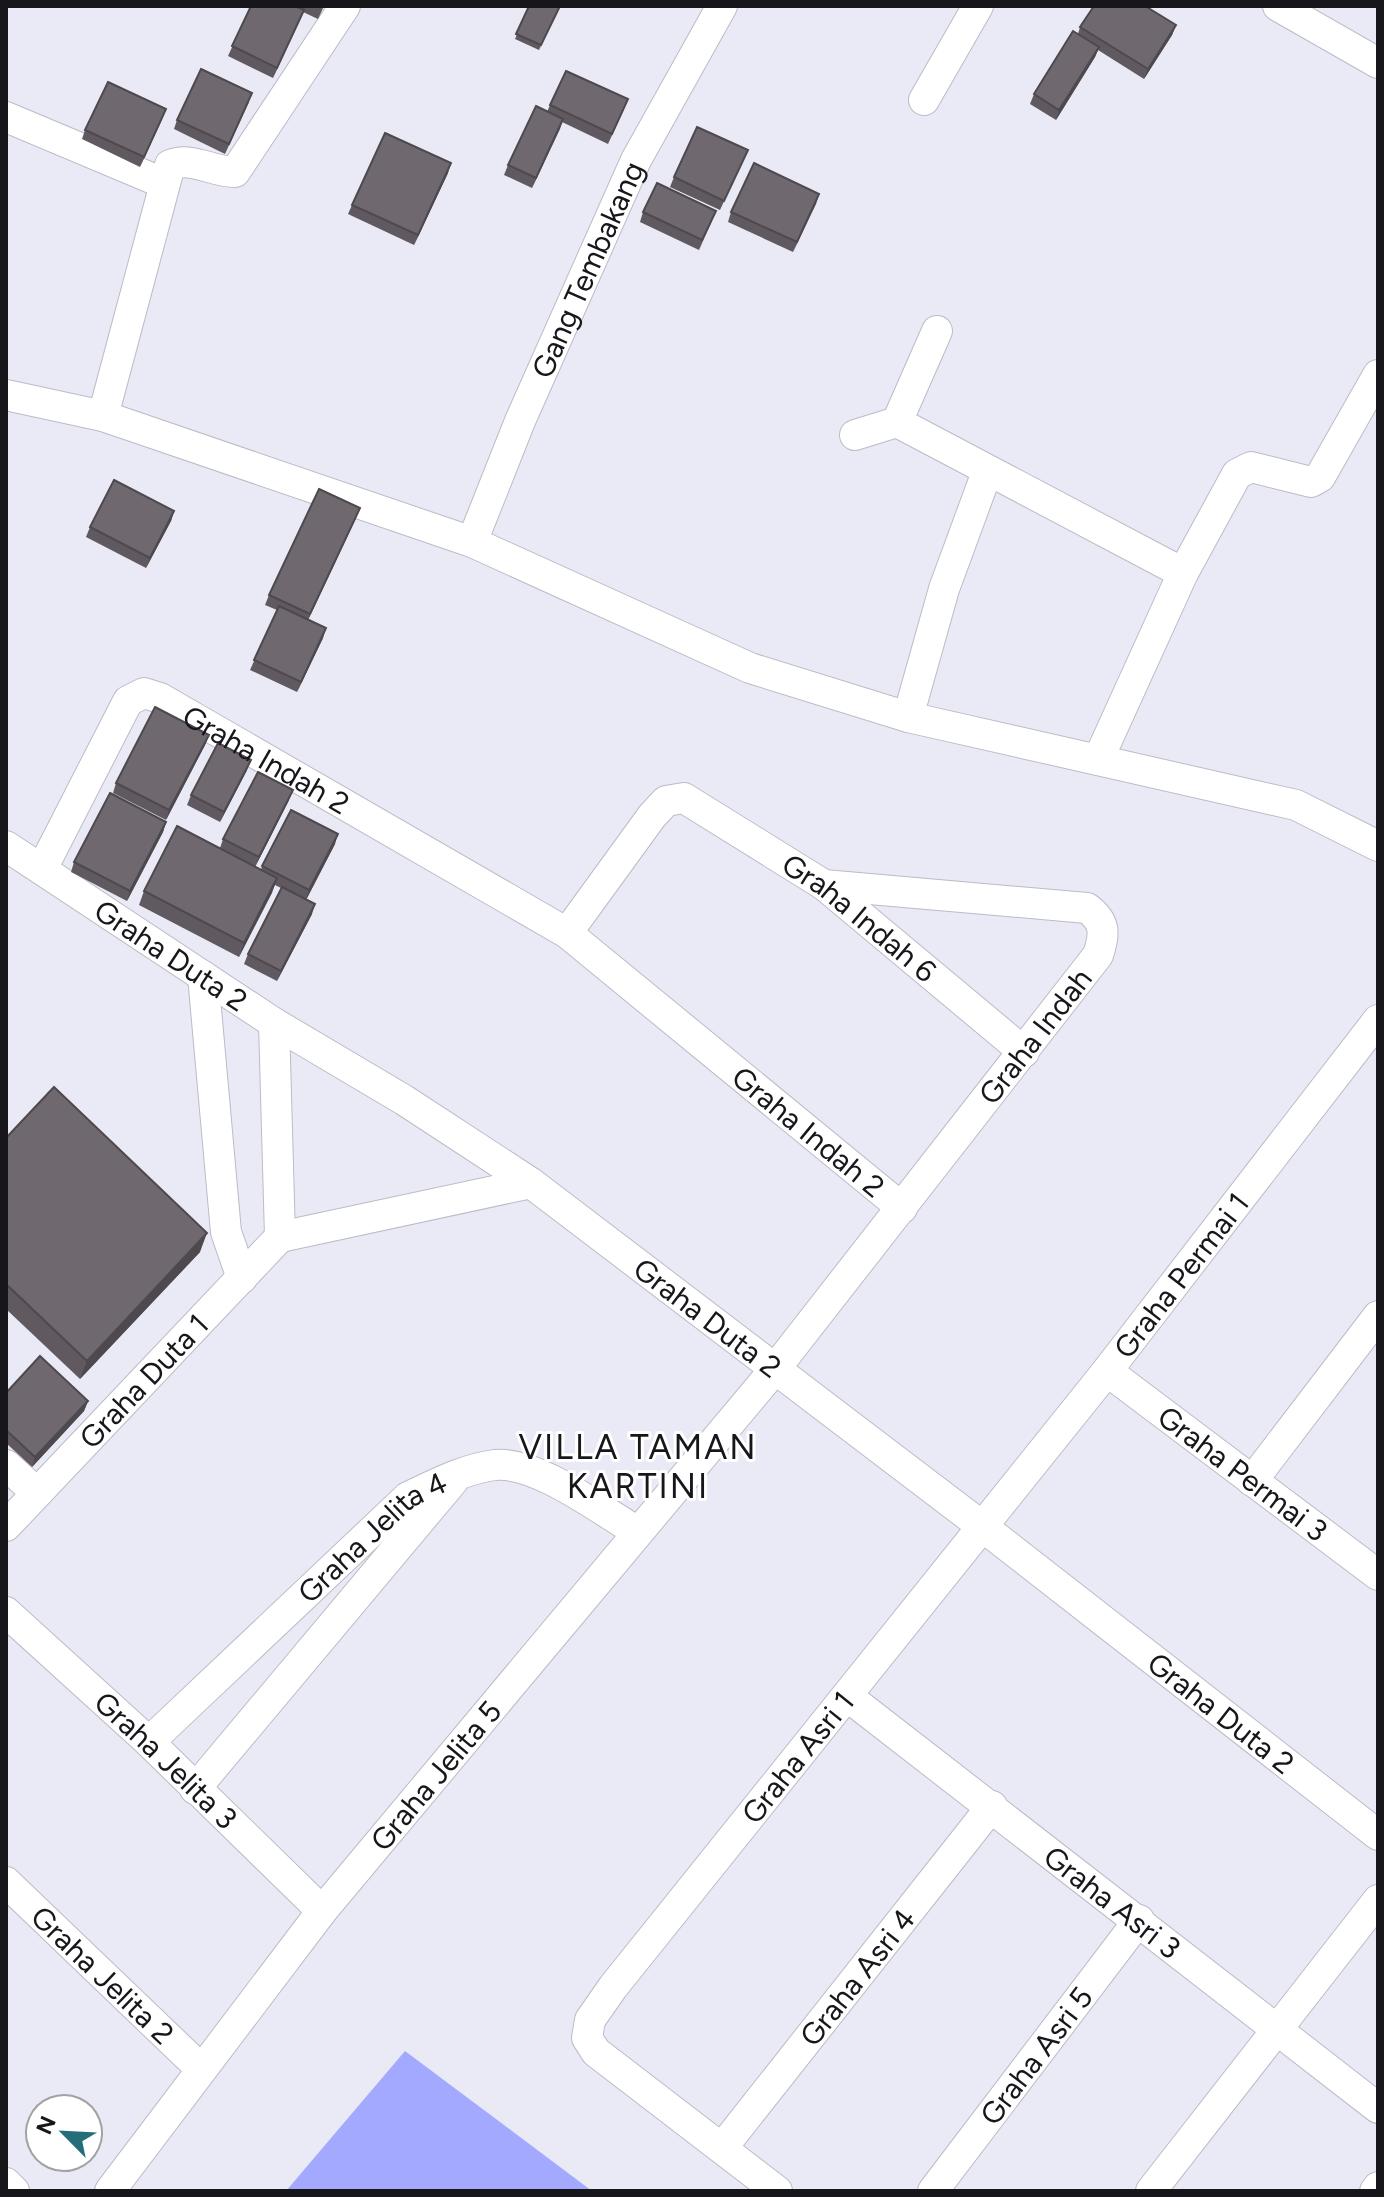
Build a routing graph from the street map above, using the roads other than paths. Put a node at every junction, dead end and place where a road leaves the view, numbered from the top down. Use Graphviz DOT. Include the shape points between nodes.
graph roads {
  1 [pos="345,6"];
  2 [pos="722,6"];
  3 [pos="978,6"];
  4 [pos="1278,6"];
  5 [pos="1378,63"];
  6 [pos="924,100"];
  7 [pos="6,117"];
  8 [pos="163,183"];
  9 [pos="937,331"];
  10 [pos="1378,375"];
  11 [pos="6,395"];
  12 [pos="103,416"];
  13 [pos="897,422"];
  14 [pos="855,435"];
  15 [pos="987,472"];
  16 [pos="472,542"];
  17 [pos="1183,573"];
  18 [pos="908,717"];
  19 [pos="1098,760"];
  20 [pos="6,846"];
  21 [pos="1378,846"];
  22 [pos="42,869"];
  23 [pos="824,885"];
  24 [pos="567,933"];
  25 [pos="203,976"];
  26 [pos="1378,1020"];
  27 [pos="274,1023"];
  28 [pos="1024,1052"];
  29 [pos="531,1183"];
  30 [pos="902,1208"];
  31 [pos="280,1237"];
  32 [pos="242,1278"];
  33 [pos="1378,1316"];
  34 [pos="775,1369"];
  35 [pos="1107,1371"];
  36 [pos="6,1465"];
  37 [pos="459,1473"];
  38 [pos="1252,1481"];
  39 [pos="37,1493"];
  40 [pos="6,1526"];
  41 [pos="983,1527"];
  42 [pos="638,1532"];
  43 [pos="1378,1575"];
  44 [pos="6,1612"];
  45 [pos="847,1696"];
  46 [pos="149,1742"];
  47 [pos="195,1789"];
  48 [pos="992,1806"];
  49 [pos="1378,1835"];
  50 [pos="6,1882"];
  51 [pos="1378,1900"];
  52 [pos="322,1911"];
  53 [pos="1139,1920"];
  54 [pos="1276,2029"];
  55 [pos="200,2068"];
  56 [pos="1378,2108"];
  57 [pos="722,2148"];
  58 [pos="6,2183"];
  59 [pos="14,2191"];
  60 [pos="110,2191"];
  61 [pos="777,2191"];
  62 [pos="933,2191"];
  63 [pos="1151,2191"];
  1 -- 8 [label="street" via="235,172 185,160 170,165"];
  2 -- 16 [label="street, Gang Tembakang" via="636,160"];
  3 -- 6 [label="street"];
  4 -- 5 [label="street"];
  7 -- 8 [label="street"];
  8 -- 12 [label="street"];
  9 -- 13 [label="street"];
  10 -- 17 [label="street" via="1320,477 1311,482 1251,467 1237,474"];
  11 -- 12 [label="street"];
  12 -- 16 [label="street"];
  13 -- 14 [label="street"];
  13 -- 15 [label="street"];
  15 -- 17 [label="street"];
  15 -- 18 [label="street" via="944,589"];
  16 -- 18 [label="street" via="750,668"];
  17 -- 19 [label="street"];
  18 -- 19 [label="street"];
  19 -- 21 [label="street" via="1296,805"];
  20 -- 22 [label="street, Graha Duta 2"];
  22 -- 24 [label="street, Graha Indah 2" via="128,701 144,693"];
  22 -- 25 [label="street, Graha Duta 2"];
  23 -- 24 [label="street, Graha Indah 6" via="684,798 666,801"];
  23 -- 28 [label="street, Graha Indah 6"];
  23 -- 28 [label="street, Graha Indah" via="1087,908 1100,917 1105,935 1098,955"];
  24 -- 30 [label="street, Graha Indah 2"];
  25 -- 27 [label="street, Graha Duta 2"];
  25 -- 32 [label="street" via="226,1232"];
  26 -- 35 [label="street, Graha Permai 1"];
  27 -- 29 [label="street, Graha Duta 2"];
  27 -- 31 [label="street"];
  28 -- 30 [label="street, Graha Indah"];
  29 -- 31 [label="street"];
  29 -- 34 [label="street, Graha Duta 2"];
  30 -- 34 [label="street, Graha Indah"];
  31 -- 32 [label="street, Graha Duta 1"];
  32 -- 39 [label="street, Graha Duta 1"];
  33 -- 38 [label="street"];
  34 -- 41 [label="street, Graha Duta 2"];
  34 -- 42 [label="street, Graha Jelita 5"];
  35 -- 38 [label="street, Graha Permai 3"];
  35 -- 41 [label="street, Graha Permai 1"];
  36 -- 39 [label="street"];
  37 -- 42 [label="street, Graha Jelita 4" via="497,1465 538,1473"];
  37 -- 46 [label="street, Graha Jelita 4" via="408,1497"];
  37 -- 47 [label="street"];
  38 -- 43 [label="street, Graha Permai 3"];
  39 -- 40 [label="street, Graha Duta 1"];
  41 -- 45 [label="street, Graha Asri 1"];
  41 -- 49 [label="street, Graha Duta 2"];
  42 -- 52 [label="street, Graha Jelita 5"];
  44 -- 46 [label="street, Graha Jelita 3"];
  45 -- 48 [label="street, Graha Asri 3"];
  45 -- 57 [label="street, Graha Asri 1" via="590,2020 587,2038 596,2052"];
  46 -- 47 [label="street, Graha Jelita 3"];
  47 -- 52 [label="street, Graha Jelita 3"];
  48 -- 53 [label="street, Graha Asri 3"];
  48 -- 57 [label="street, Graha Asri 4"];
  50 -- 55 [label="street, Graha Jelita 2"];
  51 -- 54 [label="street"];
  52 -- 55 [label="street, Graha Jelita 5"];
  53 -- 54 [label="street, Graha Asri 3"];
  53 -- 62 [label="street, Graha Asri 5"];
  54 -- 56 [label="street, Graha Asri 3"];
  54 -- 63 [label="street"];
  55 -- 60 [label="street, Graha Jelita 5"];
  57 -- 61 [label="street, Graha Asri 1"];
  58 -- 59 [label="street"];
}
